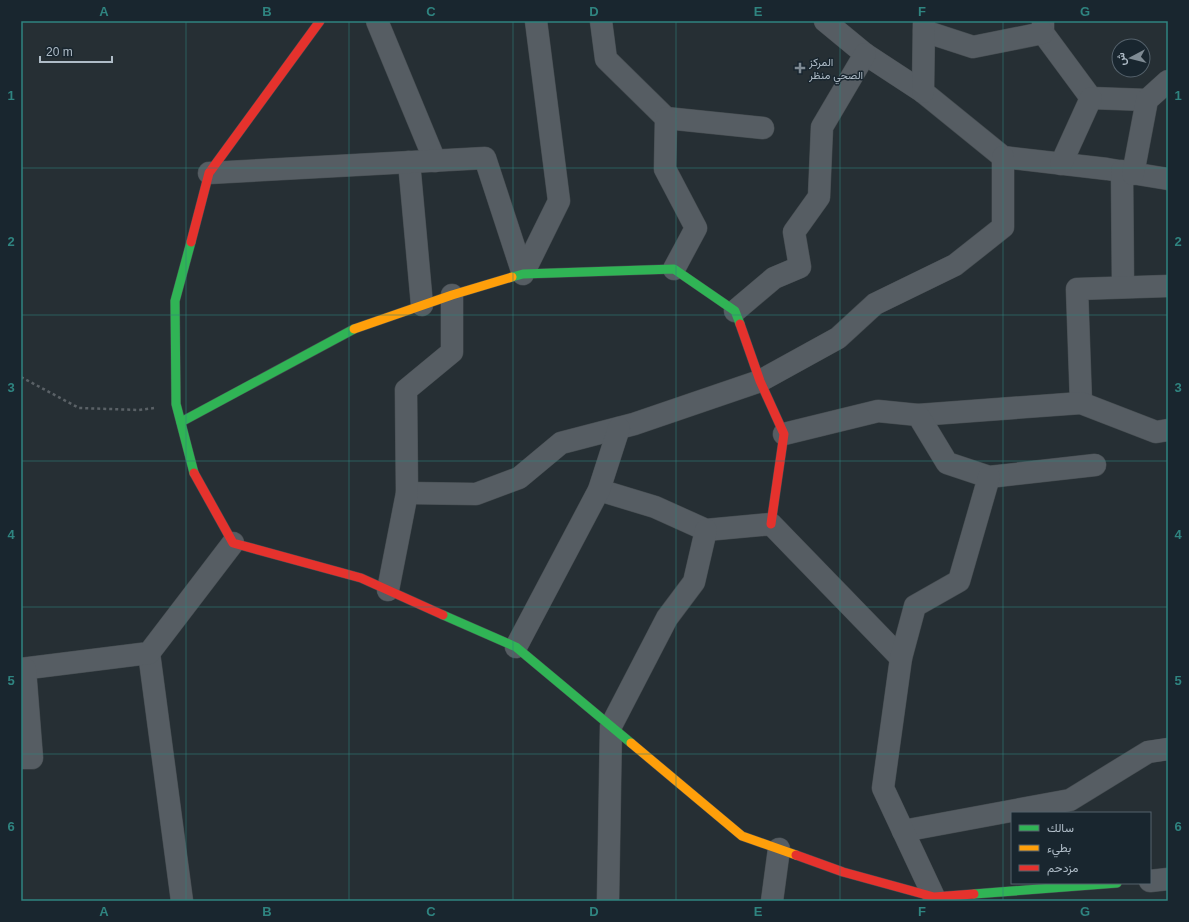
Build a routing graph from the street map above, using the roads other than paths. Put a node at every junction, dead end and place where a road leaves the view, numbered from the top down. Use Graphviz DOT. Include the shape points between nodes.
graph roads {
  1 [pos="320,21"];
  2 [pos="377,21"];
  3 [pos="536,21"];
  4 [pos="601,21"];
  5 [pos="825,21"];
  6 [pos="924,26"];
  7 [pos="1043,27"];
  8 [pos="865,54"];
  9 [pos="1168,81"];
  10 [pos="923,92"];
  11 [pos="1091,98"];
  12 [pos="1147,100"];
  13 [pos="666,118"];
  14 [pos="763,128"];
  15 [pos="1003,157"];
  16 [pos="435,161"];
  17 [pos="409,162"];
  18 [pos="1061,164"];
  19 [pos="1127,172"];
  20 [pos="210,173"];
  21 [pos="1168,179"];
  22 [pos="674,269"];
  23 [pos="523,274"];
  24 [pos="1168,286"];
  25 [pos="1123,287"];
  26 [pos="452,295"];
  27 [pos="422,305"];
  28 [pos="735,311"];
  29 [pos="760,381"];
  30 [pos="1081,403"];
  31 [pos="918,415"];
  32 [pos="181,422"];
  33 [pos="619,428"];
  34 [pos="1168,430"];
  35 [pos="784,434"];
  36 [pos="1095,465"];
  37 [pos="989,477"];
  38 [pos="599,490"];
  39 [pos="407,493"];
  40 [pos="771,524"];
  41 [pos="706,530"];
  42 [pos="233,543"];
  43 [pos="388,590"];
  44 [pos="516,647"];
  45 [pos="149,653"];
  46 [pos="901,658"];
  47 [pos="23,669"];
  48 [pos="611,726"];
  49 [pos="1168,749"];
  50 [pos="21,758"];
  51 [pos="903,831"];
  52 [pos="779,849"];
  53 [pos="1168,879"];
  54 [pos="1151,880"];
  55 [pos="1106,884"];
  56 [pos="934,899"];
  57 [pos="182,901"];
  58 [pos="608,901"];
  59 [pos="772,901"];
  1 -- 20 [label="street"];
  2 -- 16 [label="street"];
  3 -- 23 [label="street" via="559,201"];
  4 -- 13 [label="street" via="606,59"];
  5 -- 8 [label="street"];
  6 -- 7 [label="street" via="973,47"];
  6 -- 10 [label="street"];
  7 -- 11 [label="street"];
  8 -- 10 [label="street"];
  8 -- 28 [label="street" via="822,127 819,197 794,232 800,266 774,278"];
  9 -- 12 [label="street"];
  10 -- 15 [label="street"];
  11 -- 12 [label="street"];
  11 -- 18 [label="street"];
  12 -- 19 [label="street"];
  13 -- 14 [label="street"];
  13 -- 22 [label="street" via="666,169 696,228"];
  15 -- 18 [label="street"];
  15 -- 29 [label="street" via="1003,227 955,265 875,304 838,338"];
  16 -- 17 [label="street"];
  16 -- 23 [label="street" via="485,158"];
  17 -- 20 [label="street"];
  17 -- 27 [label="street"];
  18 -- 19 [label="street"];
  19 -- 21 [label="street"];
  19 -- 25 [label="street"];
  20 -- 32 [label="street" via="175,301 176,404"];
  22 -- 23 [label="street"];
  22 -- 28 [label="street"];
  23 -- 26 [label="street"];
  24 -- 25 [label="street"];
  25 -- 30 [label="street" via="1077,289"];
  26 -- 27 [label="street"];
  26 -- 39 [label="street" via="452,352 406,390"];
  27 -- 32 [label="street" via="354,329"];
  28 -- 29 [label="street"];
  29 -- 33 [label="street"];
  29 -- 35 [label="street"];
  30 -- 31 [label="street"];
  30 -- 34 [label="street" via="1156,432"];
  31 -- 35 [label="street" via="878,411"];
  31 -- 37 [label="street" via="947,463"];
  32 -- 42 [label="street" via="196,476"];
  33 -- 38 [label="street"];
  33 -- 39 [label="street" via="561,443 519,478 476,494"];
  35 -- 40 [label="street"];
  36 -- 37 [label="street"];
  37 -- 46 [label="street" via="959,581 915,606"];
  38 -- 41 [label="street" via="655,507"];
  38 -- 44 [label="street"];
  39 -- 43 [label="street"];
  40 -- 41 [label="street"];
  40 -- 46 [label="street"];
  41 -- 48 [label="street" via="694,582 667,618"];
  42 -- 43 [label="street" via="361,578"];
  42 -- 45 [label="street"];
  43 -- 44 [label="street"];
  44 -- 48 [label="street"];
  45 -- 47 [label="street"];
  45 -- 57 [label="street"];
  46 -- 51 [label="street" via="883,788"];
  47 -- 50 [label="street" via="32,758"];
  48 -- 52 [label="street" via="742,836"];
  48 -- 58 [label="street"];
  49 -- 51 [label="street" via="1148,752 1070,800"];
  51 -- 56 [label="street"];
  52 -- 56 [label="street" via="843,872"];
  52 -- 59 [label="street"];
  53 -- 54 [label="street"];
  55 -- 56 [label="street"];
}
